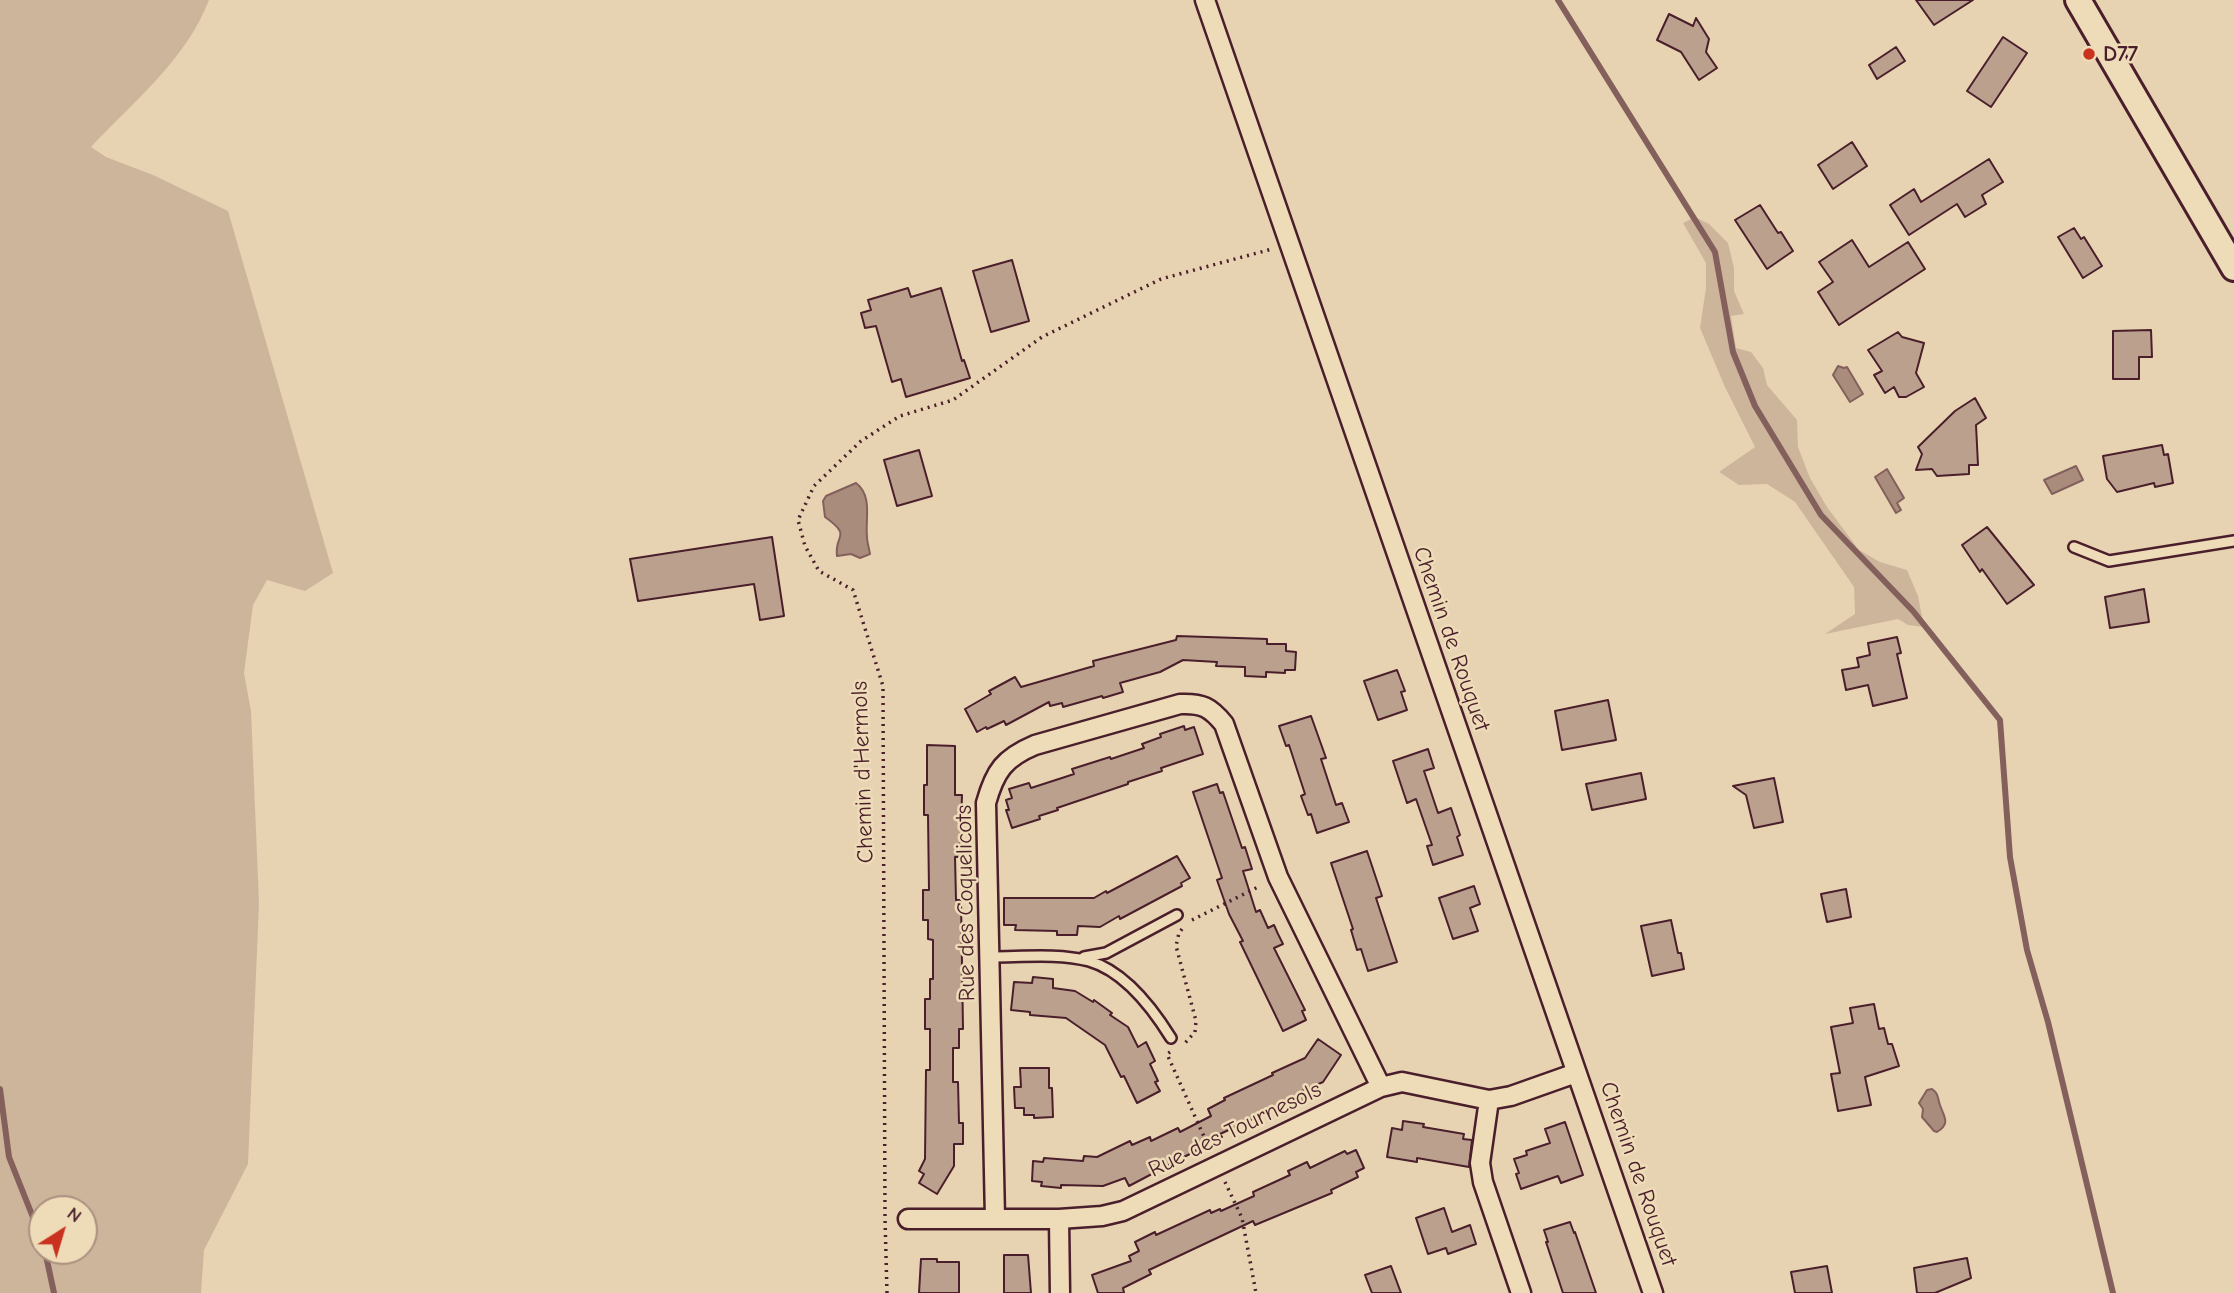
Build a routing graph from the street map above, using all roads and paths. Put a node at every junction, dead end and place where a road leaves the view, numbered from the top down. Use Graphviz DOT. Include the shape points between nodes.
graph roads {
  1 [pos="1205,0"];
  2 [pos="2078,0"];
  3 [pos="1289,245"];
  4 [pos="2234,268"];
  5 [pos="2234,541"];
  6 [pos="2074,547"];
  7 [pos="1278,877"];
  8 [pos="1177,915"];
  9 [pos="990,957"];
  10 [pos="1062,957"];
  11 [pos="1171,1038"];
  12 [pos="1576,1073"];
  13 [pos="1381,1087"];
  14 [pos="1489,1100"];
  15 [pos="995,1218"];
  16 [pos="908,1219"];
  17 [pos="1059,1219"];
  18 [pos="887,1293"];
  19 [pos="1060,1293"];
  20 [pos="1521,1293"];
  21 [pos="1653,1293"];
  1 -- 3 [label="street, Chemin de Rouquet"];
  2 -- 4 [label="street"];
  3 -- 12 [label="street, Chemin de Rouquet"];
  3 -- 18 [label="path, Chemin d'Hermols" via="1161,279 1042,337 953,400 900,416 861,441 814,486 798,520 805,547 819,571 853,590 883,686"];
  5 -- 6 [label="lane" via="2109,561"];
  7 -- 9 [label="street, Rue des Coquelicots" via="1224,724 1198,704 1180,704 1017,752 994,777 986,803"];
  7 -- 11 [label="path" via="1188,922 1180,933 1176,946 1196,1021 1189,1040 1177,1047"];
  7 -- 13 [label="street, Rue des Coquelicots"];
  8 -- 10 [label="lane" via="1106,953"];
  9 -- 10 [label="lane"];
  9 -- 15 [label="street, Rue des Coquelicots"];
  10 -- 11 [label="lane" via="1090,961 1111,972 1136,991"];
  12 -- 14 [label="street, Rue des Tournesols"];
  12 -- 21 [label="street, Chemin de Rouquet"];
  13 -- 14 [label="street, Rue des Tournesols" via="1402,1082"];
  13 -- 17 [label="street, Rue des Tournesols" via="1122,1211"];
  14 -- 20 [label="street" via="1480,1163 1483,1182"];
  15 -- 16 [label="street, Rue des Tournesols"];
  15 -- 17 [label="street, Rue des Tournesols"];
  17 -- 19 [label="street"];
}
